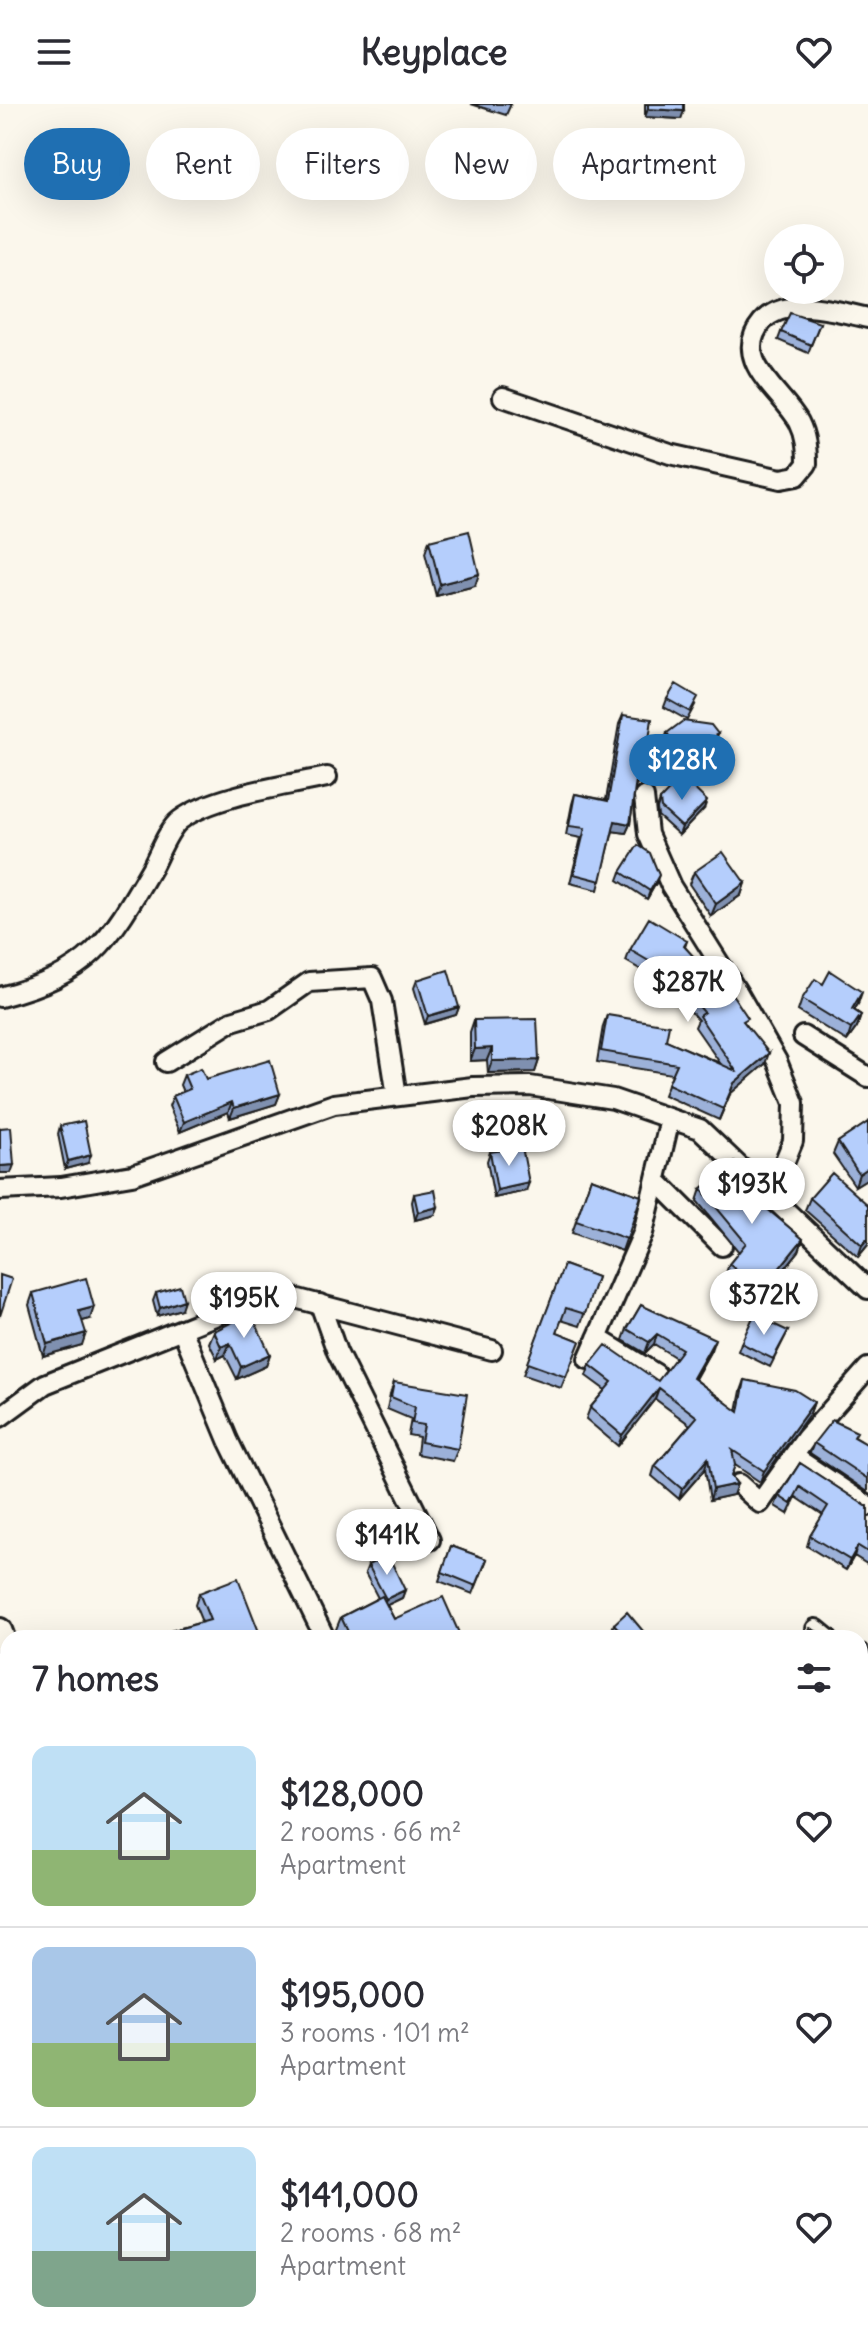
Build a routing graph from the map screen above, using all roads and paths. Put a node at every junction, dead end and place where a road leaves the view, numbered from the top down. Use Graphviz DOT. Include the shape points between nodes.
graph roads {
  1 [pos="868,318"];
  2 [pos="503,397"];
  3 [pos="327,777"];
  4 [pos="644,797"];
  5 [pos="0,997"];
  6 [pos="803,1036"];
  7 [pos="166,1062"];
  8 [pos="868,1077"];
  9 [pos="397,1096"];
  10 [pos="670,1119"];
  11 [pos="656,1180"];
  12 [pos="0,1190"];
  13 [pos="770,1197"];
  14 [pos="722,1246"];
  15 [pos="868,1289"];
  16 [pos="320,1304"];
  17 [pos="182,1329"];
  18 [pos="597,1338"];
  19 [pos="492,1350"];
  20 [pos="588,1359"];
  21 [pos="868,1368"];
  22 [pos="656,1374"];
  23 [pos="860,1392"];
  24 [pos="0,1417"];
  25 [pos="793,1456"];
  26 [pos="739,1484"];
  27 [pos="868,1506"];
  28 [pos="430,1540"];
  29 [pos="321,1630"];
  1 -- 2 [label="street" via="784,307 751,334 758,370 798,421 807,442 807,464 797,476 781,479 670,454"];
  3 -- 5 [label="street" via="231,798 178,821 123,920 79,966 39,987"];
  4 -- 13 [label="street" via="648,834 671,886 777,1061 794,1103 793,1141"];
  6 -- 8 [label="street"];
  7 -- 9 [label="street" via="232,1021 269,1010 309,982 372,978 382,1001"];
  9 -- 10 [label="street" via="530,1086 613,1099"];
  9 -- 12 [label="street" via="334,1104 132,1175"];
  10 -- 11 [label="street"];
  10 -- 13 [label="street" via="700,1129"];
  11 -- 14 [label="street"];
  11 -- 18 [label="street" via="643,1233"];
  13 -- 15 [label="street"];
  16 -- 17 [label="street" via="262,1297"];
  16 -- 19 [label="street"];
  16 -- 28 [label="street" via="337,1352"];
  17 -- 24 [label="street" via="45,1384"];
  17 -- 29 [label="street" via="228,1440"];
  18 -- 20 [label="street"];
  18 -- 22 [label="street"];
  21 -- 23 [label="street"];
  23 -- 25 [label="street"];
  25 -- 26 [label="street" via="760,1503"];
  25 -- 27 [label="street"];
}
